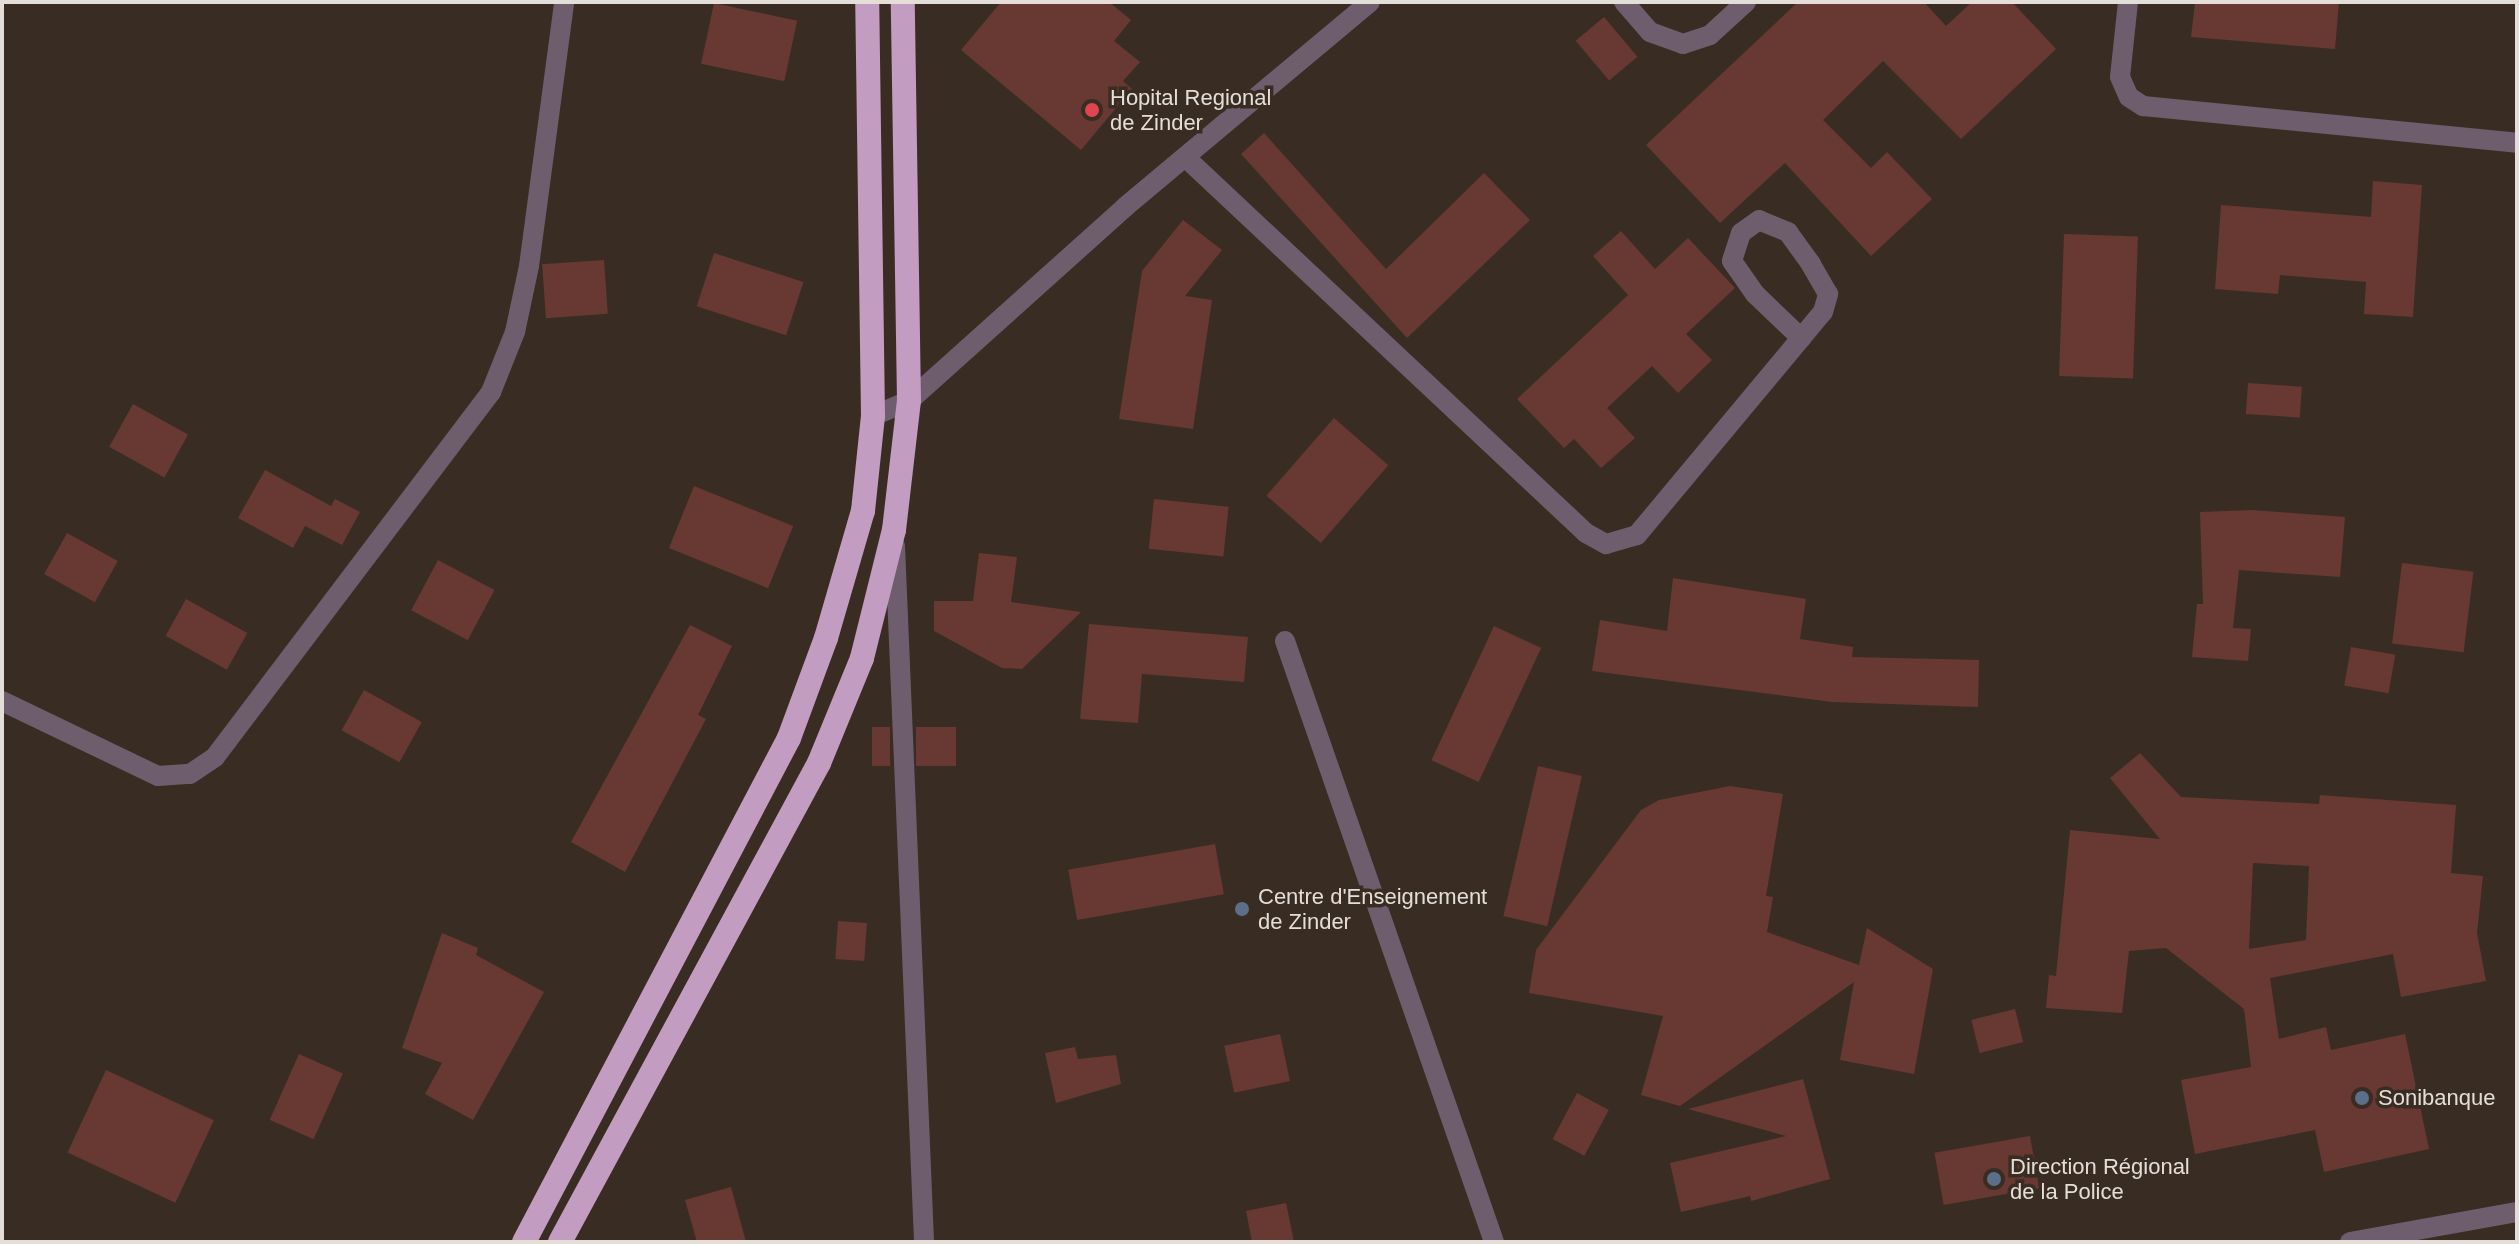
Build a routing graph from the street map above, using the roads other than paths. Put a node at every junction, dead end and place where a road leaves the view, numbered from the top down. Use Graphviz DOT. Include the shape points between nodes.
graph roads {
  1 [pos="564,2"];
  2 [pos="867,2"];
  3 [pos="903,2"];
  4 [pos="1370,2"];
  5 [pos="1624,2"];
  6 [pos="1746,2"];
  7 [pos="2128,2"];
  8 [pos="2517,143"];
  9 [pos="1185,157"];
  10 [pos="1801,338"];
  11 [pos="909,401"];
  12 [pos="873,416"];
  13 [pos="894,530"];
  14 [pos="1285,641"];
  15 [pos="2,701"];
  16 [pos="2517,1212"];
  17 [pos="524,1242"];
  18 [pos="560,1242"];
  19 [pos="924,1242"];
  20 [pos="1494,1242"];
  21 [pos="2350,1242"];
  1 -- 15 [label="street" via="529,266 515,332 491,392 215,757 190,774 158,776"];
  2 -- 12 [label="highway"];
  3 -- 11 [label="highway"];
  4 -- 9 [label="street"];
  5 -- 6 [label="street" via="1650,32 1683,44 1710,35"];
  7 -- 8 [label="street" via="2120,77 2129,97 2143,106"];
  9 -- 10 [label="street" via="1586,533 1606,544 1637,535"];
  9 -- 11 [label="street"];
  10 -- 10 [label="street" via="1823,312 1828,294 1788,232 1759,220 1741,233 1732,261 1755,294"];
  11 -- 12 [label="street"];
  11 -- 13 [label="highway"];
  12 -- 17 [label="highway" via="863,511 826,638 789,738"];
  13 -- 18 [label="highway" via="862,658 819,763"];
  13 -- 19 [label="street"];
  14 -- 20 [label="street"];
  16 -- 21 [label="street"];
}
